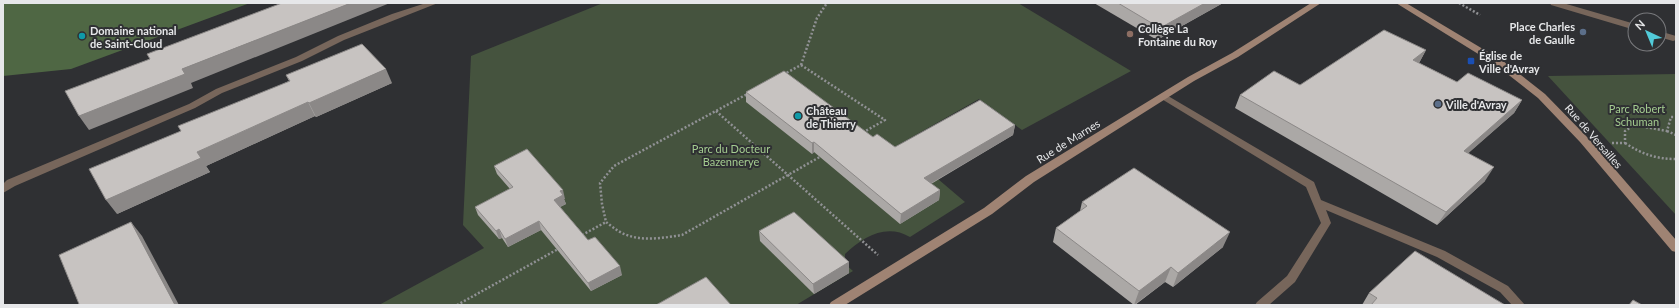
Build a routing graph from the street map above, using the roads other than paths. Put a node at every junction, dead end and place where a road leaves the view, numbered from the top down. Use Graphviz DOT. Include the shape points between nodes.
graph roads {
  1 [pos="434,3"];
  2 [pos="1317,3"];
  3 [pos="1400,3"];
  4 [pos="1554,3"];
  5 [pos="1627,25"];
  6 [pos="1667,36"];
  7 [pos="1673,38"];
  8 [pos="1163,96"];
  9 [pos="3,189"];
  10 [pos="1317,202"];
  11 [pos="1676,248"];
  12 [pos="835,305"];
  13 [pos="1261,305"];
  14 [pos="1519,305"];
  1 -- 9 [label="lane" via="341,38 299,59 219,91 192,106 11,183"];
  2 -- 8 [label="main road, Rue de Marnes" via="1235,55"];
  3 -- 11 [label="main road, Rue de Versailles" via="1470,44 1522,79 1566,119"];
  4 -- 5 [label="lane"];
  6 -- 7 [label="lane"];
  8 -- 10 [label="lane" via="1310,185"];
  8 -- 12 [label="main road, Rue de Marnes" via="1030,179 988,211"];
  10 -- 13 [label="lane" via="1326,223 1291,279"];
  10 -- 14 [label="lane" via="1441,254 1504,289"];
}
